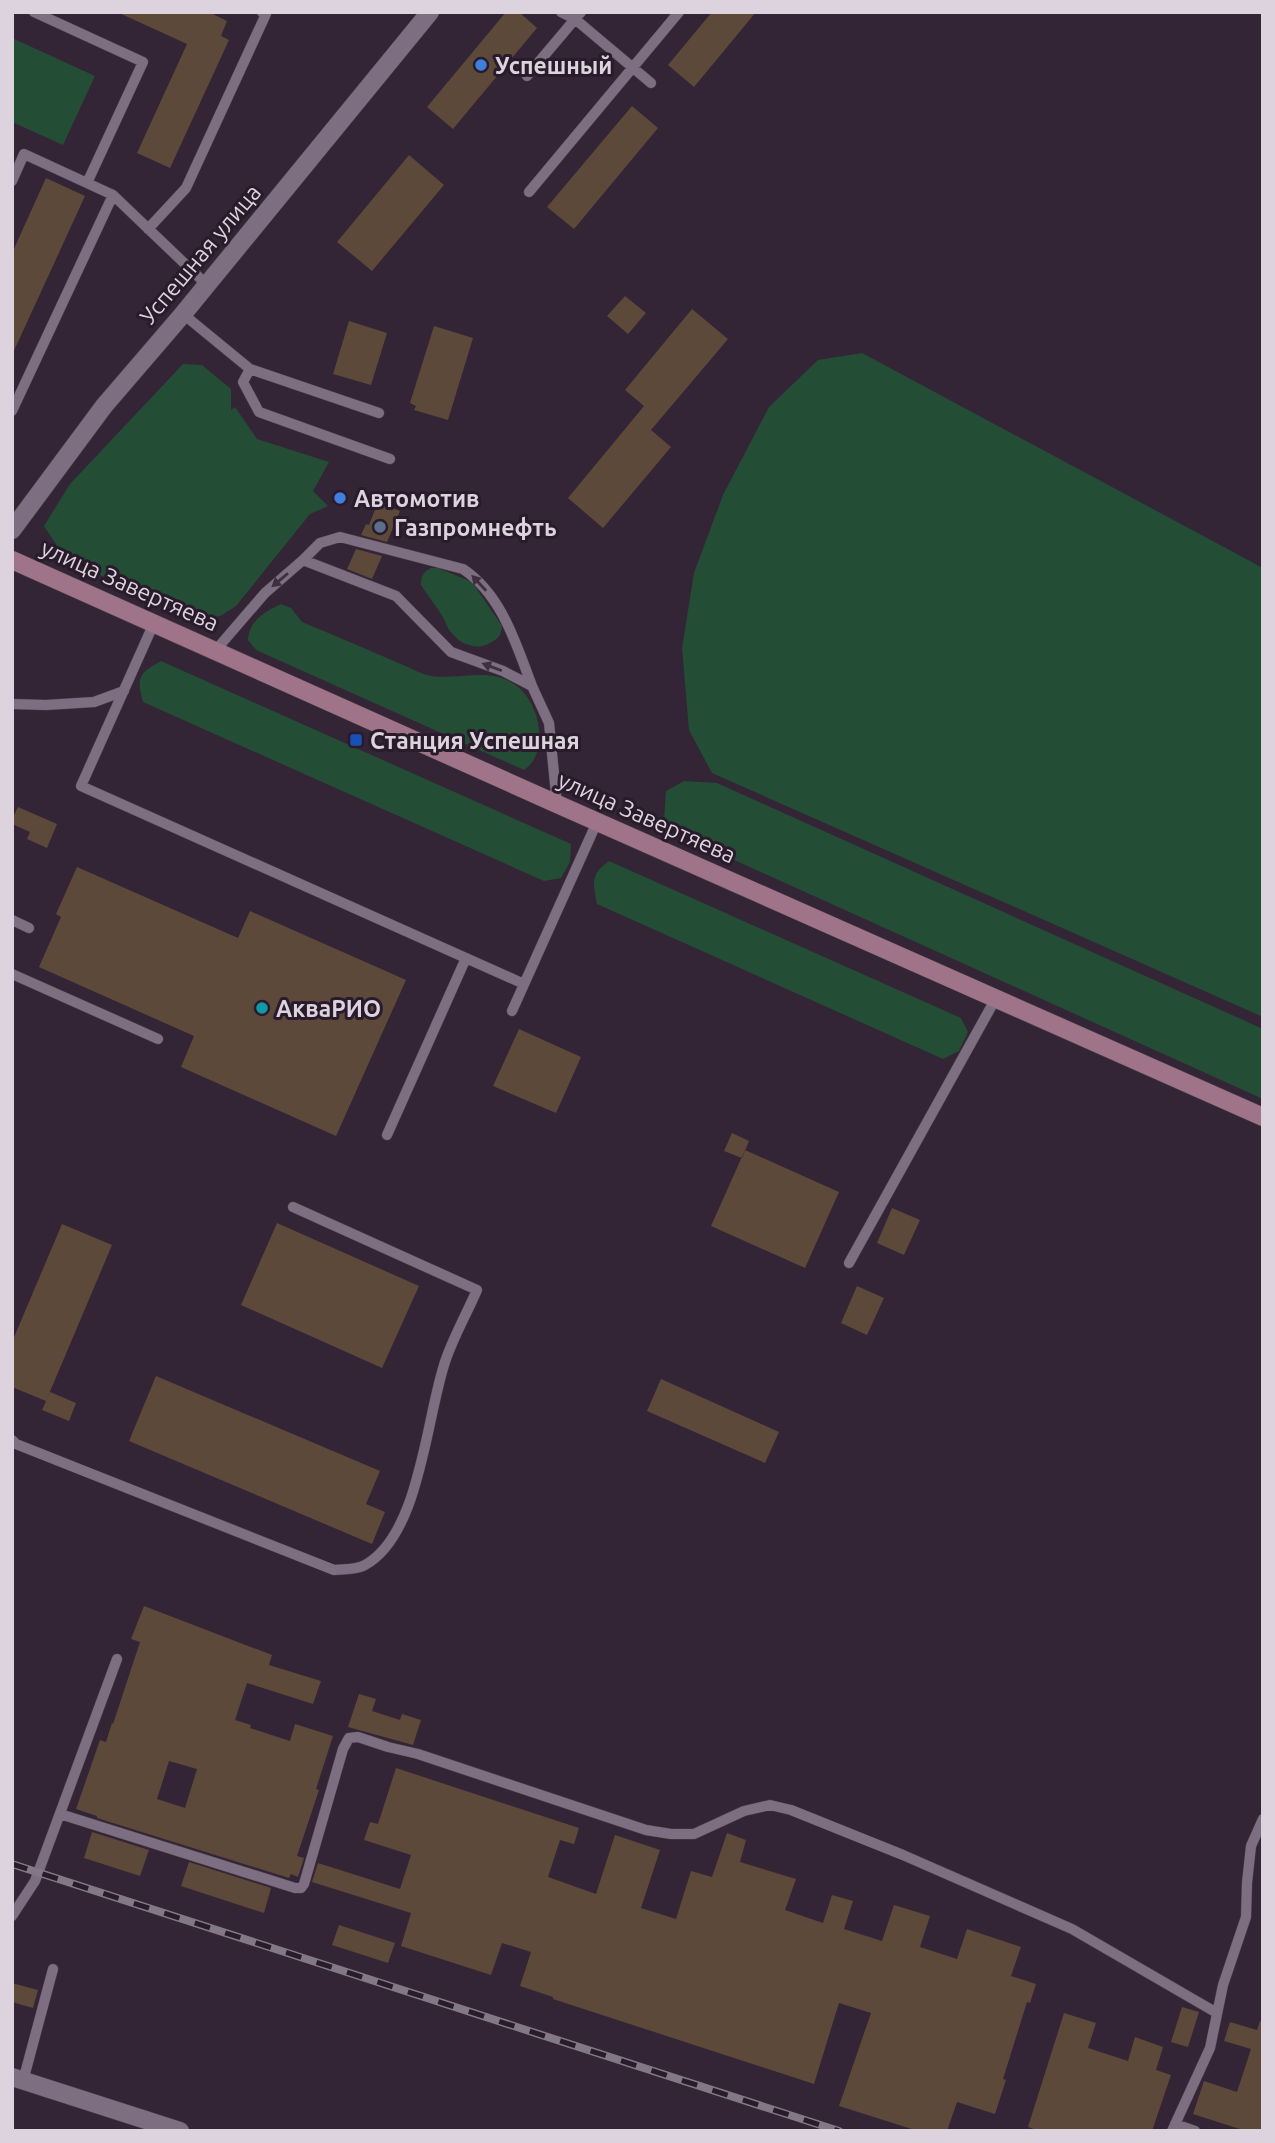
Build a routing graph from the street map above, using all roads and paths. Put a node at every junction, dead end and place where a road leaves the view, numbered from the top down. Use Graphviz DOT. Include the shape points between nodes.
graph roads {
  1 [pos="34,12"];
  2 [pos="262,12"];
  3 [pos="430,12"];
  4 [pos="561,12"];
  5 [pos="679,12"];
  6 [pos="578,16"];
  7 [pos="633,68"];
  8 [pos="527,76"];
  9 [pos="651,83"];
  10 [pos="12,181"];
  11 [pos="87,183"];
  12 [pos="529,192"];
  13 [pos="113,195"];
  14 [pos="148,229"];
  15 [pos="207,285"];
  16 [pos="183,314"];
  17 [pos="250,369"];
  18 [pos="12,411"];
  19 [pos="379,413"];
  20 [pos="390,459"];
  21 [pos="12,530"];
  22 [pos="12,560"];
  23 [pos="303,560"];
  24 [pos="154,623"];
  25 [pos="215,651"];
  26 [pos="532,686"];
  27 [pos="124,691"];
  28 [pos="12,704"];
  29 [pos="557,804"];
  30 [pos="597,822"];
  31 [pos="12,920"];
  32 [pos="29,928"];
  33 [pos="466,958"];
  34 [pos="12,974"];
  35 [pos="524,984"];
  36 [pos="996,998"];
  37 [pos="512,1011"];
  38 [pos="158,1039"];
  39 [pos="1263,1117"];
  40 [pos="387,1135"];
  41 [pos="293,1207"];
  42 [pos="849,1263"];
  43 [pos="12,1440"];
  44 [pos="117,1659"];
  45 [pos="60,1814"];
  46 [pos="1263,1819"];
  47 [pos="12,1916"];
  48 [pos="53,1969"];
  49 [pos="1217,2013"];
  50 [pos="18,2079"];
  51 [pos="1174,2128"];
  52 [pos="180,2131"];
  53 [pos="1195,2131"];
  1 -- 11 [label="lane" via="143,62"];
  2 -- 14 [label="lane" via="266,14 186,188"];
  3 -- 15 [label="street, Успешная улица"];
  4 -- 6 [label="lane"];
  5 -- 7 [label="lane"];
  6 -- 7 [label="lane"];
  6 -- 8 [label="lane"];
  7 -- 9 [label="lane"];
  7 -- 12 [label="lane"];
  10 -- 11 [label="lane" via="24,154"];
  11 -- 13 [label="lane"];
  13 -- 14 [label="lane"];
  13 -- 18 [label="lane"];
  14 -- 15 [label="lane"];
  15 -- 16 [label="street, Успешная улица"];
  16 -- 17 [label="lane"];
  16 -- 21 [label="street, Успешная улица" via="104,406"];
  17 -- 19 [label="lane"];
  17 -- 20 [label="lane" via="243,382 259,412"];
  22 -- 24 [label="main road, улица Завертяева"];
  23 -- 25 [label="lane, one-way" via="265,593"];
  26 -- 23 [label="lane, one-way" via="451,652 396,596"];
  26 -- 23 [label="lane, one-way" via="507,621 479,580 463,569 340,537 320,543"];
  24 -- 25 [label="main road, улица Завертяева"];
  24 -- 27 [label="lane"];
  25 -- 29 [label="main road, улица Завертяева"];
  26 -- 29 [label="lane" via="549,723"];
  27 -- 28 [label="lane" via="94,702"];
  27 -- 33 [label="lane" via="81,786"];
  29 -- 30 [label="main road, улица Завертяева"];
  30 -- 35 [label="lane"];
  30 -- 36 [label="main road, улица Завертяева"];
  31 -- 32 [label="lane"];
  33 -- 35 [label="lane"];
  33 -- 40 [label="lane"];
  34 -- 38 [label="lane"];
  35 -- 37 [label="lane"];
  36 -- 39 [label="main road, улица Завертяева"];
  36 -- 42 [label="lane"];
  41 -- 43 [label="lane" via="477,1290 446,1359 421,1464 400,1527 364,1566 334,1570"];
  44 -- 45 [label="lane"];
  45 -- 47 [label="lane" via="35,1881"];
  45 -- 49 [label="lane" via="302,1888 349,1738 418,1754 646,1830 694,1834 744,1811 771,1805 903,1855 1072,1929"];
  46 -- 49 [label="lane" via="1251,1846 1246,1917"];
  48 -- 50 [label="lane"];
  49 -- 51 [label="lane" via="1210,2048"];
  50 -- 52 [label="street"];
  51 -- 53 [label="lane"];
}
